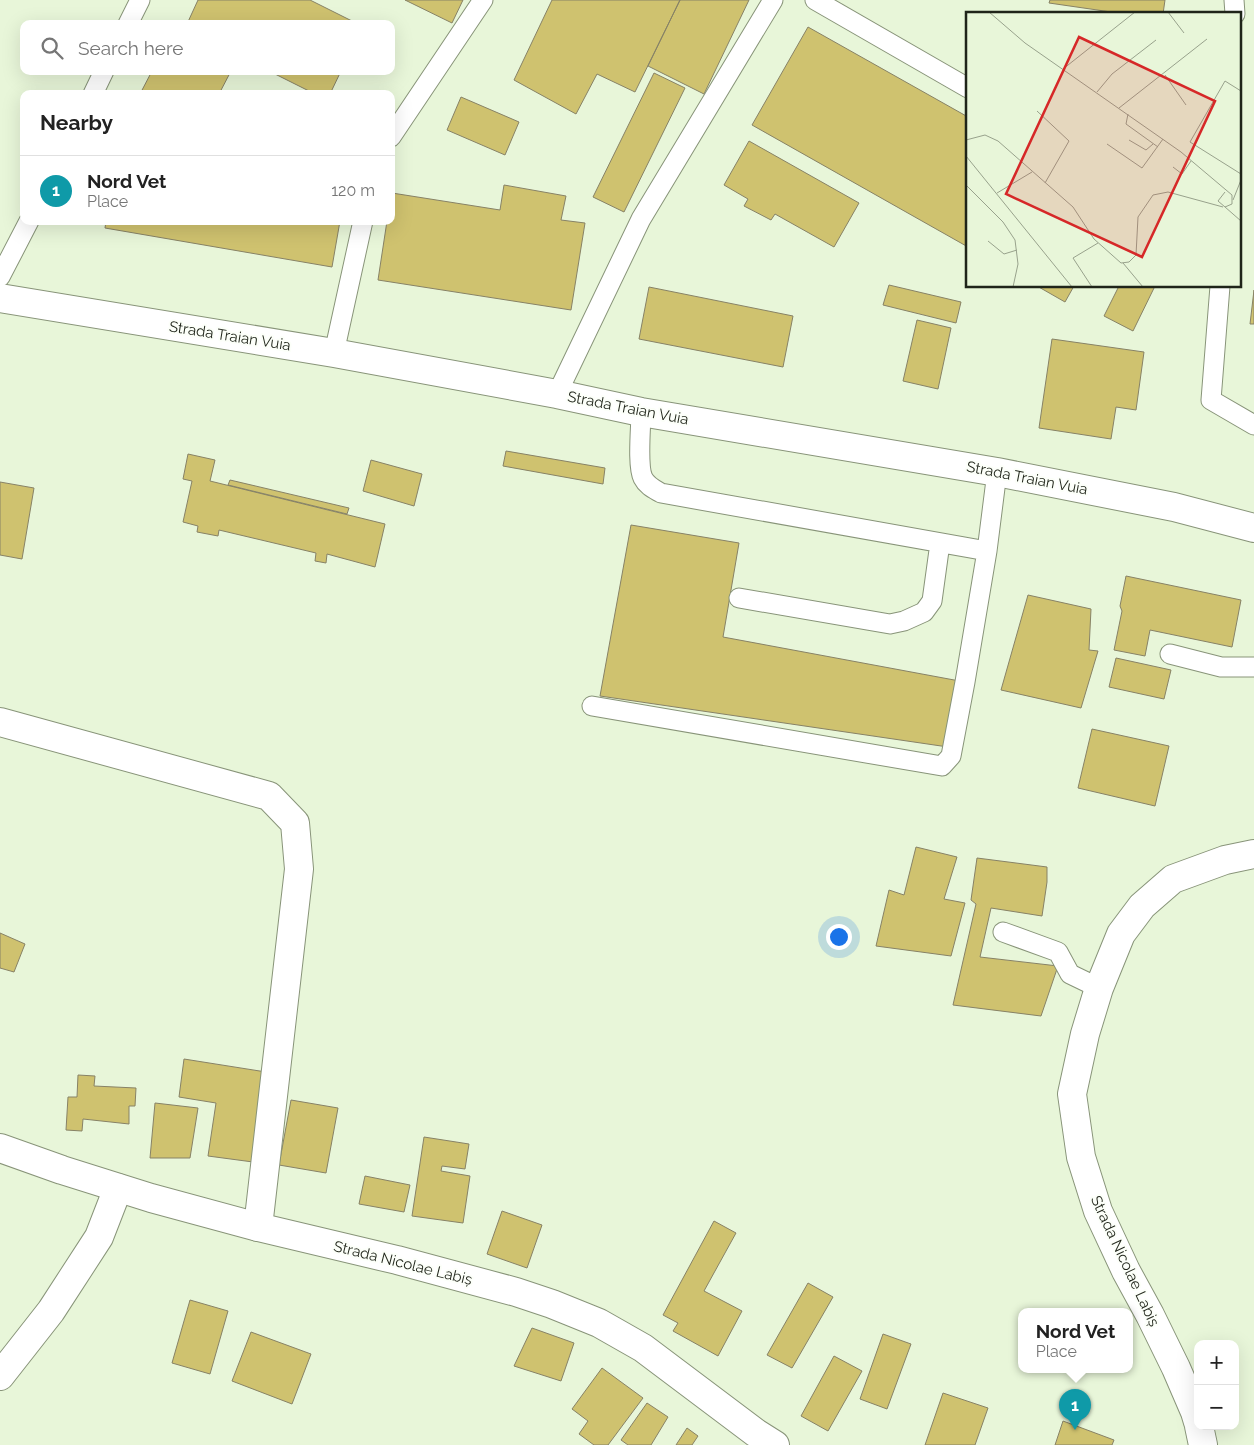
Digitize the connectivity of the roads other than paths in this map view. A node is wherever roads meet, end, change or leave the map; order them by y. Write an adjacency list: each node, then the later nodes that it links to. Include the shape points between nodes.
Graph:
1 (140, 0): 5 (lane)
2 (483, 0): 9 (lane)
3 (774, 0): 16 (lane, via 641,219)
4 (815, 0): 7 (lane)
5 (130, 20)
6 (102, 75): 8 (lane)
7 (966, 87)
8 (95, 90)
9 (395, 131)
10 (27, 225): 12 (lane)
11 (362, 225): 15 (lane)
12 (0, 277)
13 (1220, 288): 18 (lane, via 1211,400)
14 (0, 298): 15 (street, Strada Traian Vuia)
15 (334, 353): 16 (street, Strada Traian Vuia)
16 (557, 394): 17 (street, Strada Traian Vuia)
17 (641, 412): 19 (street, Strada Traian Vuia); 21 (lane, via 643,478 651,488 661,493)
18 (1254, 425)
19 (998, 472): 20 (street, Strada Traian Vuia, via 1174,506); 22 (lane)
20 (1254, 528)
21 (940, 543): 22 (lane); 23 (lane, via 932,601 924,612 904,621 890,624)
22 (988, 551): 26 (lane, via 951,756 942,766)
23 (739, 598)
24 (1170, 654): 25 (lane, via 1221,667)
25 (1254, 666)
26 (592, 706)
27 (0, 722): 33 (street, via 269,796 295,823 299,869)
28 (1254, 854): 30 (street, Strada Nicolae Labiș, via 1225,860 1166,884 1142,906 1121,934)
29 (1003, 932): 30 (lane, via 1058,952 1070,974)
30 (1099, 988): 35 (street, Strada Nicolae Labiș, via 1072,1094 1081,1157 1098,1211)
31 (0, 1148): 32 (street, Strada Nicolae Labiș)
32 (118, 1188): 33 (street, Strada Nicolae Labiș); 34 (street, via 99,1237 51,1311)
33 (258, 1227): 37 (street, Strada Nicolae Labiș, via 516,1292 599,1323 643,1348)
34 (0, 1376)
35 (1194, 1410)
36 (1200, 1430): 38 (street)
37 (774, 1445)
38 (1203, 1445)

